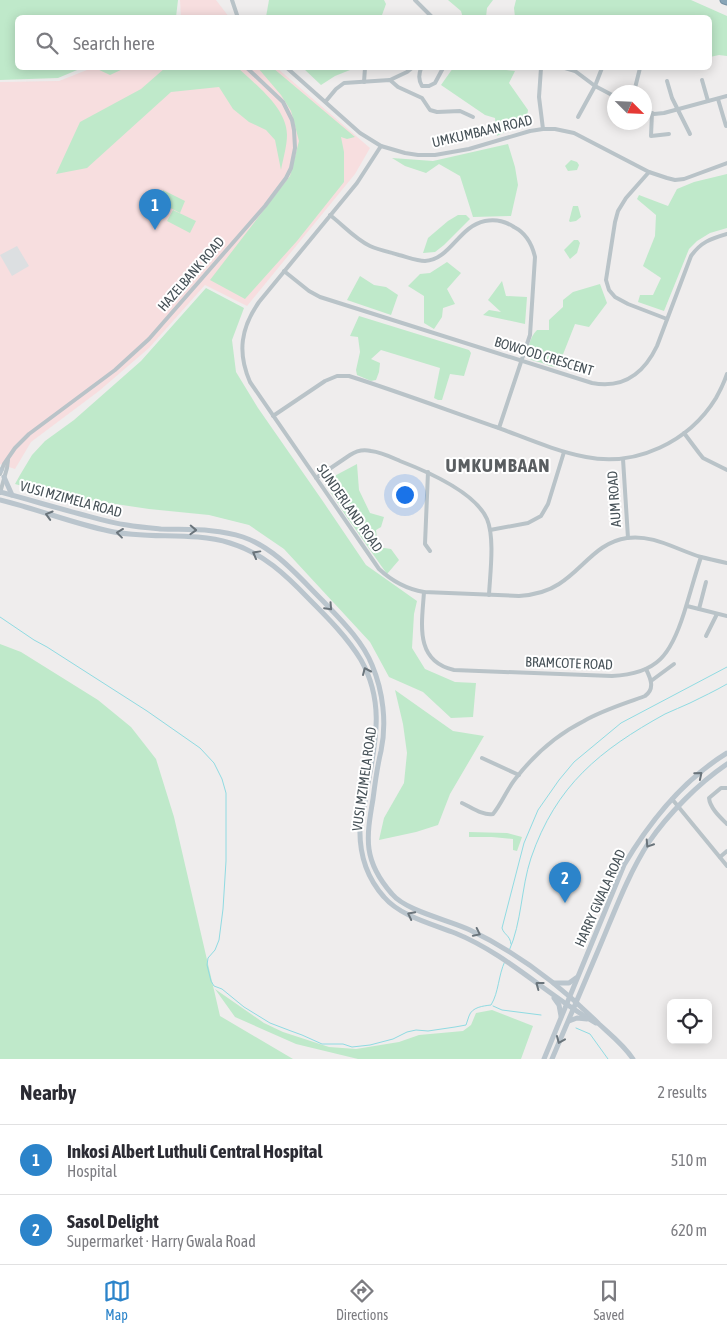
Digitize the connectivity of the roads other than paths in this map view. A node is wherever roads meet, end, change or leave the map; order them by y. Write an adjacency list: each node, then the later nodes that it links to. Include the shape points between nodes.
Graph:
1 (232, 0): 3 (street)
2 (415, 0): 4 (street)
3 (237, 15)
4 (430, 15)
5 (249, 70): 49 (street, HAZELBANK ROAD, via 283,102 292,120 295,148 286,178 149,339 115,370 29,434)
6 (289, 70): 24 (street, UMKUMBAAN ROAD)
7 (365, 70): 18 (street)
8 (410, 70): 15 (street)
9 (420, 70): 10 (street, via 420,81 426,87 436,83)
10 (442, 70)
11 (541, 70): 31 (street, via 539,98)
12 (572, 70): 20 (street)
13 (601, 70): 20 (street)
14 (640, 70): 19 (street)
15 (390, 80): 18 (street); 28 (street, via 422,98 434,111 460,111)
16 (702, 80): 25 (street)
17 (668, 81): 26 (street)
18 (364, 82): 24 (street, via 341,84)
19 (636, 85)
20 (595, 86): 21 (street); 29 (street)
21 (607, 92)
22 (727, 96): 23 (street)
23 (718, 99): 25 (street); 30 (street)
24 (326, 101): 35 (street, UMKUMBAAN ROAD, via 349,124)
25 (708, 101): 26 (street)
26 (678, 110): 27 (street); 34 (street)
27 (652, 113)
28 (473, 117)
29 (578, 117)
30 (726, 126)
31 (543, 129): 35 (street, UMKUMBAAN ROAD, via 435,155 418,155); 37 (street, UMKUMBAAN ROAD, via 574,133)
32 (650, 130): 33 (street, via 651,136)
33 (669, 134)
34 (690, 134)
35 (381, 146): 38 (street, SUNDERLAND ROAD, via 357,183)
36 (727, 162): 37 (street, UMKUMBAAN ROAD, via 675,180)
37 (649, 172): 41 (street, via 618,211 606,280 614,297)
38 (330, 215): 40 (street, SUNDERLAND ROAD); 42 (street, via 368,245 426,261 444,253 470,226 489,220 516,228 530,243 535,257 531,329)
39 (727, 234): 41 (street, BOWOOD CRESCENT, via 705,242 691,256)
40 (284, 271): 42 (street, BOWOOD CRESCENT, via 320,297); 44 (street, SUNDERLAND ROAD, via 252,313 242,339 246,374)
41 (667, 319): 42 (street, BOWOOD CRESCENT, via 646,365 628,379 616,383 592,383)
42 (521, 360): 45 (street)
43 (727, 374): 46 (street, via 709,408)
44 (273, 416): 45 (street, via 325,381 344,376); 53 (street, SUNDERLAND ROAD)
45 (499, 428): 47 (street)
46 (684, 433): 48 (street, via 658,448); 50 (street, via 704,458)
47 (564, 452): 48 (street, via 592,458); 57 (street, via 548,504 541,516 528,523)
48 (622, 459): 58 (street, AUM ROAD)
49 (8, 460): 52 (street, HAZELBANK ROAD); 52 (street, HAZELBANK ROAD)
50 (727, 470)
51 (428, 472): 53 (street, via 380,453 363,450); 57 (street, via 476,504); 59 (street, via 425,544)
52 (1, 473): 54 (street, HAZELBANK ROAD); 55 (main road)
53 (316, 478): 63 (street, SUNDERLAND ROAD, via 379,569 397,583)
54 (0, 492): 55 (main road, VUSI MZIMELA ROAD)
55 (13, 495): 86 (main road, VUSI MZIMELA ROAD, one-way to 86, via 126,525 239,536 266,549 291,569 357,639 376,676 384,728 367,842 378,876 393,896 411,907 496,943)
56 (0, 500): 87 (main road, VUSI MZIMELA ROAD, one-way to 56, via 493,952 406,913 385,899 377,889 362,857 360,836 376,735 377,710 373,688 361,660 348,641 286,576 253,551 229,542 197,536 110,532)
57 (490, 530): 64 (street)
58 (628, 538): 60 (street, SUNDERLAND ROAD, via 653,540); 64 (street, SUNDERLAND ROAD, via 604,546 559,584 542,592 519,596)
59 (430, 551)
60 (701, 557): 61 (street, SUNDERLAND ROAD); 65 (street, BRAMCOTE ROAD)
61 (727, 563)
62 (706, 582): 66 (street)
63 (424, 592): 64 (street, SUNDERLAND ROAD); 71 (street, BRAMCOTE ROAD, via 424,645 437,663 449,669 624,676)
64 (489, 595)
65 (686, 606): 66 (street); 71 (street, BRAMCOTE ROAD, via 672,646)
66 (699, 609): 67 (street)
67 (716, 614): 68 (street); 69 (street)
68 (727, 616)
69 (706, 636)
70 (674, 664): 72 (street)
71 (646, 669): 72 (street)
72 (652, 681): 76 (street, via 647,695 576,725)
73 (727, 753): 78 (main road, HARRY GWALA ROAD, one-way to 73)
74 (482, 758): 76 (street)
75 (727, 764): 80 (main road, HARRY GWALA ROAD, via 694,790)
76 (519, 775): 79 (street, via 491,815)
77 (727, 788): 81 (street, via 709,798 712,807)
78 (672, 799): 80 (street); 85 (main road, HARRY GWALA ROAD, via 644,833 624,865)
79 (462, 803)
80 (679, 807): 83 (street); 89 (main road, HARRY GWALA ROAD, one-way to 89, via 661,826 638,861)
81 (727, 824)
82 (727, 851): 83 (street)
83 (720, 857): 84 (street)
84 (727, 866)
85 (578, 977): 86 (main road, via 569,983); 88 (main road, HARRY GWALA ROAD)
86 (553, 983): 88 (main road, VUSI MZIMELA ROAD)
87 (551, 994): 90 (main road, VUSI MZIMELA ROAD); 92 (main road)
88 (569, 997): 89 (main road, VUSI MZIMELA ROAD); 90 (main road, HARRY GWALA ROAD)
89 (576, 1002): 91 (main road, HARRY GWALA ROAD); 95 (main road, VUSI MZIMELA ROAD)
90 (566, 1004): 91 (main road, VUSI MZIMELA ROAD); 92 (main road, HARRY GWALA ROAD)
91 (574, 1008): 93 (main road, VUSI MZIMELA ROAD); 94 (main road, HARRY GWALA ROAD)
92 (561, 1016): 96 (main road, HARRY GWALA ROAD)
93 (589, 1019): 94 (main road); 95 (main road, VUSI MZIMELA ROAD)
94 (568, 1021): 97 (main road, HARRY GWALA ROAD, one-way to 97)
95 (601, 1026): 98 (main road, VUSI MZIMELA ROAD)
96 (544, 1059)
97 (552, 1059)
98 (633, 1059)

